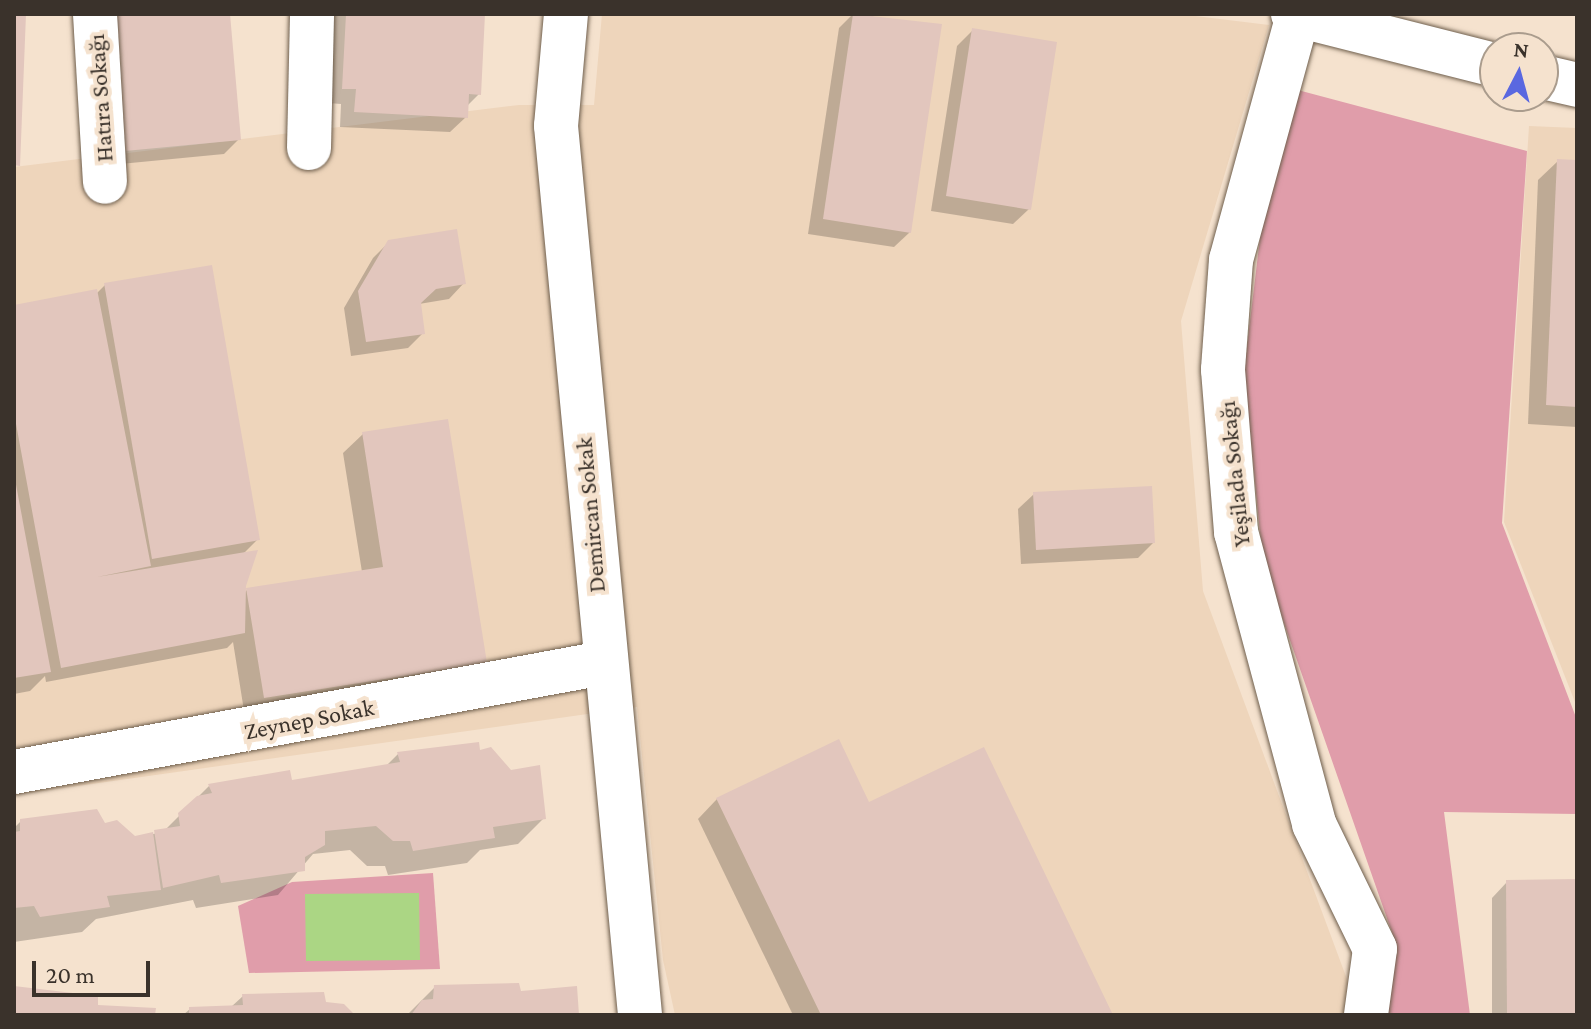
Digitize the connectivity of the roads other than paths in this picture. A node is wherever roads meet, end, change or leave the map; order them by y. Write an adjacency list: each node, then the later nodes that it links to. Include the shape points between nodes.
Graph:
1 (95, 14): 7 (street, Hatıra Sokağı)
2 (312, 14): 6 (street)
3 (566, 14): 8 (street, Demircan Sokak, via 556,126)
4 (1306, 16): 5 (street); 11 (street, Yeşilada Sokağı, via 1231,260 1223,370 1236,532 1314,824 1375,949)
5 (1479, 61)
6 (309, 148)
7 (105, 182)
8 (603, 663): 9 (street, Zeynep Sokak); 10 (street, Demircan Sokak)
9 (14, 772)
10 (640, 1015)
11 (1366, 1015)

